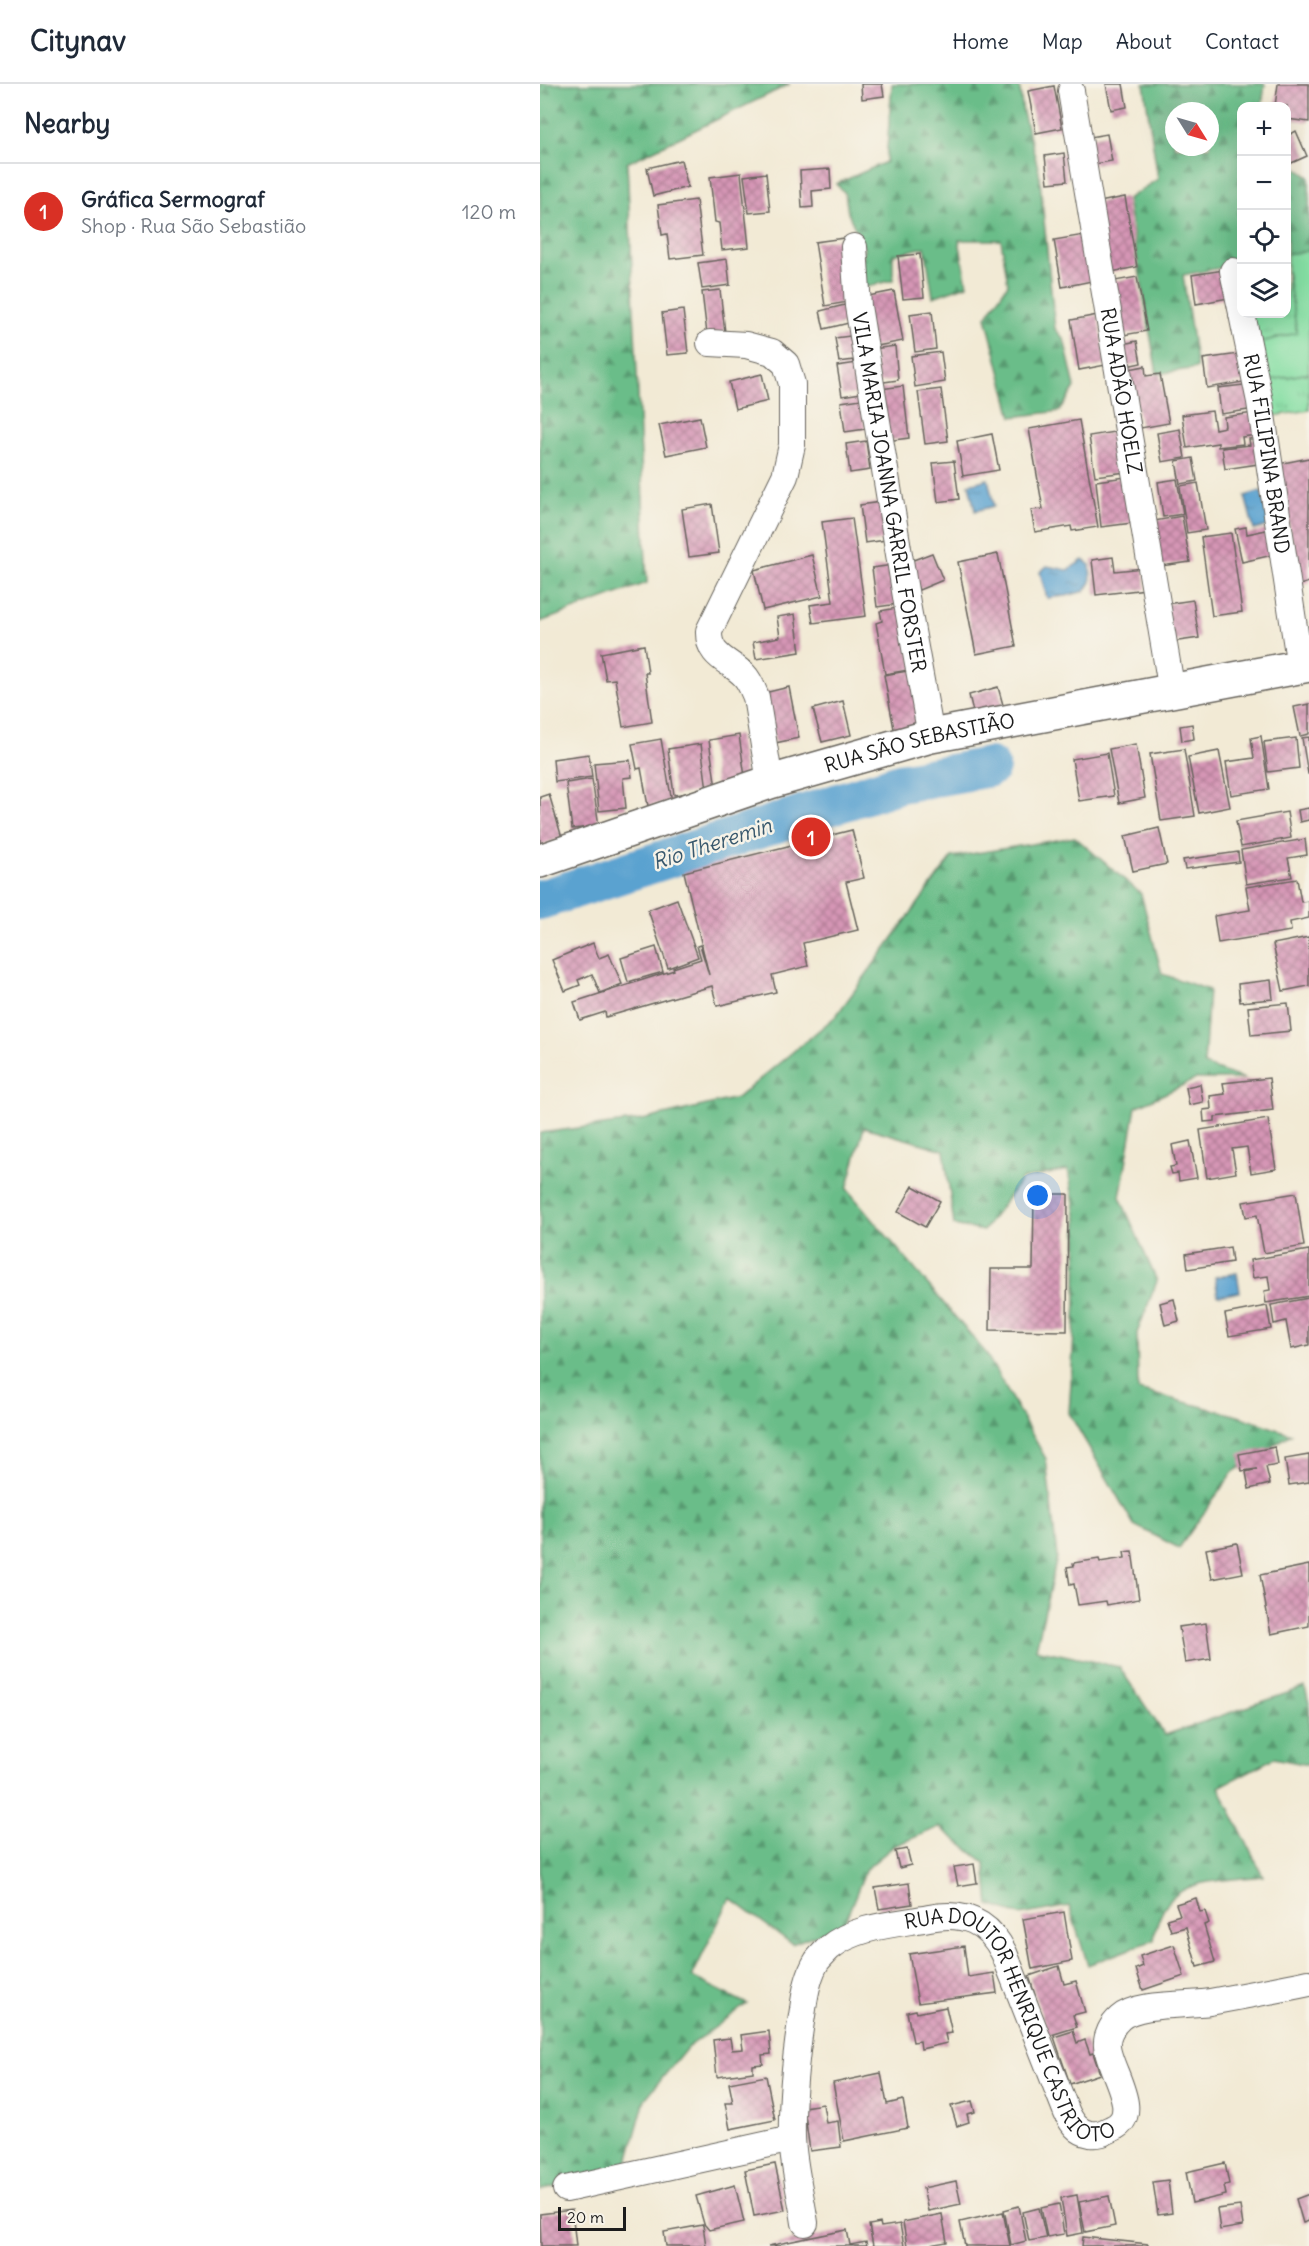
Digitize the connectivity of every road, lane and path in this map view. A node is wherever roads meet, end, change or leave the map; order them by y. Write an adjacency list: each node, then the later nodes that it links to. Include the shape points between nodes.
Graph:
1 (1071, 91): 8 (street, RUA ADÃO HOELZ)
2 (854, 247): 9 (street, VILA MARIA JOANNA GARRIL FORSTER, via 858,306)
3 (1233, 271): 4 (street, RUA FILIPINA BRAND)
4 (1237, 290)
5 (1243, 318): 7 (street, RUA FILIPINA BRAND)
6 (710, 343): 10 (street, via 746,345 772,352 786,364 792,384 792,445 785,476 709,631 713,651 746,677 756,697)
7 (1304, 666): 8 (street, RUA SÃO SEBASTIÃO)
8 (1172, 692): 9 (street, RUA SÃO SEBASTIÃO)
9 (931, 736): 10 (street, RUA SÃO SEBASTIÃO)
10 (770, 782): 11 (street, RUA SÃO SEBASTIÃO)
11 (540, 861)
12 (1309, 1983): 13 (street, RUA DOUTOR HENRIQUE CASTRIOTO, via 1207,2002 1144,2008 1120,2018 1109,2032 1107,2047 1123,2091 1125,2112 1118,2127 1099,2135 1075,2127 1067,2114 1004,1953 985,1928 950,1914 846,1937 816,1962 806,1988 794,2059)
13 (792, 2139): 14 (street); 15 (street, RUA DOUTOR HENRIQUE CASTRIOTO)
14 (566, 2189)
15 (805, 2223)

